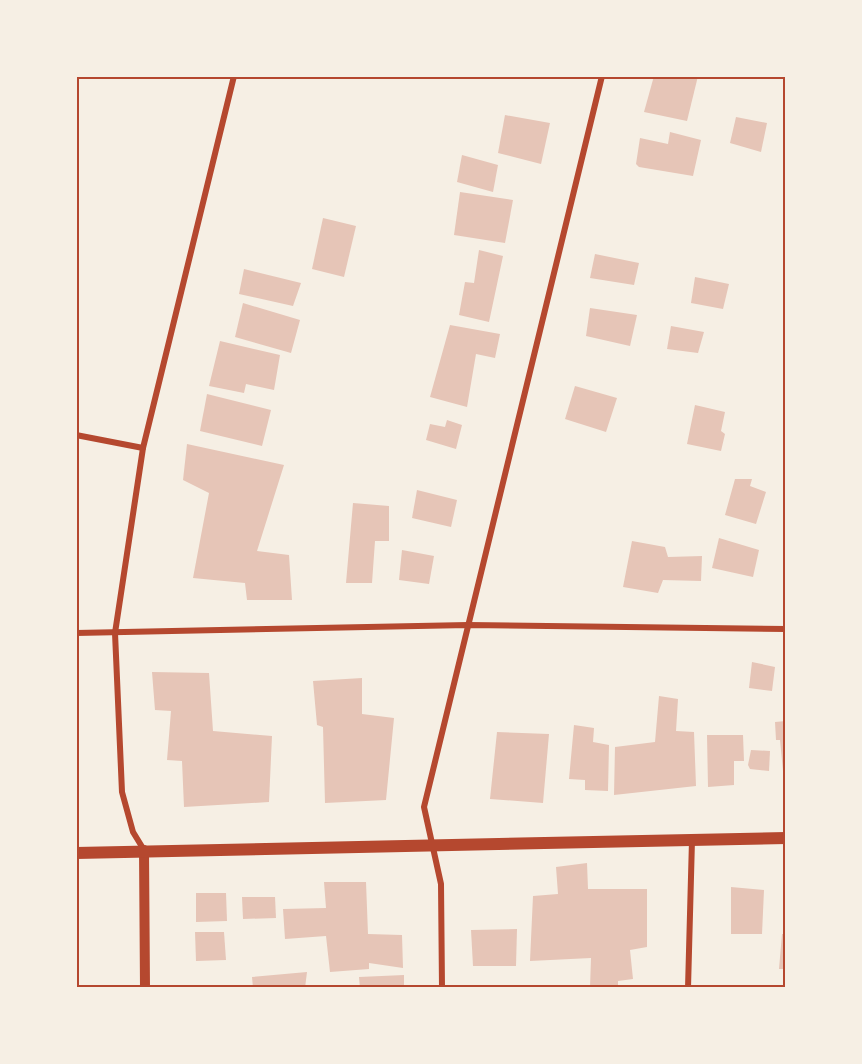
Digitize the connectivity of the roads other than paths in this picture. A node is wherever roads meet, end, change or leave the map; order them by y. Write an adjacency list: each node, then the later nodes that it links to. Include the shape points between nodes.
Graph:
1 (234, 76): 4 (street)
2 (602, 76): 5 (street)
3 (76, 435): 4 (street)
4 (143, 448): 8 (street)
5 (468, 625): 6 (street); 8 (street); 11 (street, via 424,807)
6 (786, 629)
7 (76, 633): 8 (street)
8 (115, 633): 12 (street, via 122,792 133,832)
9 (786, 838): 10 (main road)
10 (692, 840): 11 (main road); 16 (street)
11 (434, 846): 12 (main road); 15 (street, via 441,884)
12 (144, 850): 13 (main road); 14 (street)
13 (76, 853)
14 (145, 987)
15 (442, 987)
16 (688, 987)

